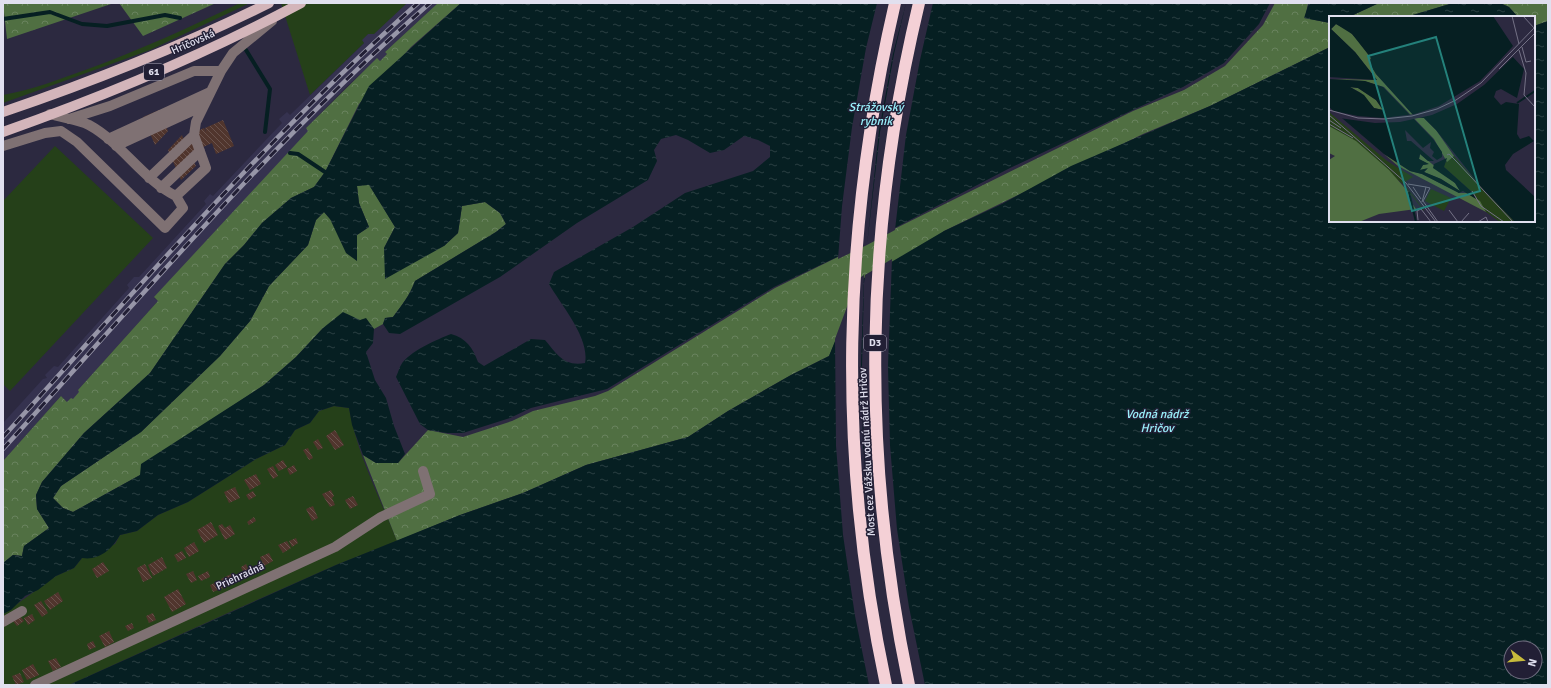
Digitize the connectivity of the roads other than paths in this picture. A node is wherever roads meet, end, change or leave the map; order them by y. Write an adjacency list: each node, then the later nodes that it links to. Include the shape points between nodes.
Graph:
1 (269, 3): 9 (main road, Hričovská / 61, via 171,49)
2 (302, 3): 5 (main road, Hričovská / 61)
3 (895, 3): 25 (highway, Most cez Vážsku vodnú nádrž Hričov / D3, via 883,55 863,176 855,255 851,347 852,429 857,501 865,573)
4 (918, 3): 26 (highway, Most cez Vážsku vodnú nádrž Hričov / D3, via 905,58 886,178 878,256 874,369 885,543 896,622)
5 (277, 16): 6 (street, via 233,53); 10 (main road, Hričovská / 61, via 177,62)
6 (220, 71): 7 (street); 11 (street, via 194,71 110,106)
7 (210, 92): 8 (street); 14 (street)
8 (203, 106): 13 (street); 16 (street)
9 (3, 112)
10 (50, 114): 11 (street); 12 (main road, Hričovská / 61)
11 (69, 119): 14 (street, via 88,124)
12 (3, 132)
13 (194, 135): 17 (street); 18 (street)
14 (108, 139): 16 (street)
15 (3, 146): 20 (street, via 45,133 61,131 77,142 166,228 183,208)
16 (116, 146): 18 (street)
17 (200, 151): 19 (street); 20 (street, via 206,168)
18 (149, 178): 19 (street)
19 (161, 188): 20 (street)
20 (176, 196)
21 (423, 471): 24 (street, Priehradná, via 430,494 381,517 335,546)
22 (22, 611): 23 (street)
23 (3, 622)
24 (35, 685)
25 (886, 685)
26 (909, 685)

